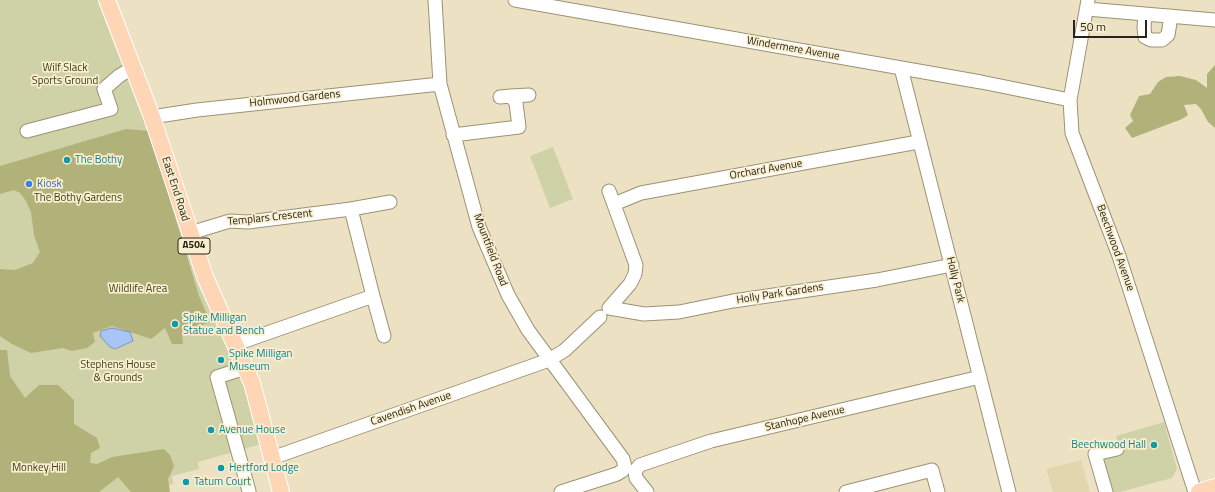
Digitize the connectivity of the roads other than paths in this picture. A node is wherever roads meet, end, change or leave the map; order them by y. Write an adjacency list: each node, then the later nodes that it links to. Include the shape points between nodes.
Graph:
1 (107, 0): 8 (main road, East End Road / A504)
2 (435, 0): 10 (street, Mountfield Road)
3 (515, 0): 9 (street, Windermere Avenue)
4 (1088, 5): 5 (street); 12 (street, Beechwood Avenue)
5 (1145, 14): 6 (street); 6 (street, via 1145,37 1151,40 1162,40 1168,35)
6 (1171, 16): 7 (street)
7 (1215, 20)
8 (132, 68): 13 (main road, East End Road / A504); 14 (street, via 104,89 111,109)
9 (901, 68): 12 (street, Windermere Avenue); 16 (street, Holly Park)
10 (440, 84): 13 (street, Holmwood Gardens); 15 (street, Mountfield Road)
11 (529, 95): 15 (street, via 505,96 516,102 519,128)
12 (1070, 100): 41 (street, Beechwood Avenue, via 1072,133 1119,256)
13 (152, 117): 20 (main road, East End Road / A504)
14 (27, 131)
15 (453, 135): 26 (street, Mountfield Road, via 479,227 491,256 508,295 528,330)
16 (918, 142): 17 (street, Orchard Avenue); 21 (street, Holly Park)
17 (612, 198): 23 (street, Cavendish Avenue, via 636,265 630,284)
18 (390, 202): 19 (street, Templars Crescent)
19 (351, 209): 20 (street, Templars Crescent, via 248,222 230,221); 22 (street)
20 (190, 233): 25 (main road, East End Road / A504, via 205,276)
21 (952, 265): 23 (street, Holly Park Gardens, via 877,280 679,312); 28 (street, Holly Park)
22 (373, 296): 24 (street); 25 (street)
23 (604, 312): 26 (street, Cavendish Avenue, via 565,350)
24 (384, 336)
25 (236, 344): 27 (main road, East End Road / A504)
26 (550, 360): 30 (street, Cavendish Avenue); 31 (street, Mountfield Road)
27 (245, 368): 30 (main road, East End Road / A504, via 252,383); 34 (street, via 217,377)
28 (980, 377): 31 (street, Stanhope Avenue, via 711,441); 39 (street, Holly Park)
29 (1117, 448): 40 (street, via 1095,454)
30 (272, 458): 33 (main road, East End Road / A504)
31 (630, 469): 35 (street, Stanhope Avenue); 36 (street, Mountfield Road)
32 (1215, 487): 42 (main road)
33 (277, 491)
34 (249, 492)
35 (561, 492)
36 (647, 492)
37 (846, 492): 38 (street, via 932,470)
38 (938, 492)
39 (1009, 492)
40 (1106, 492)
41 (1195, 492)
42 (1199, 492)

